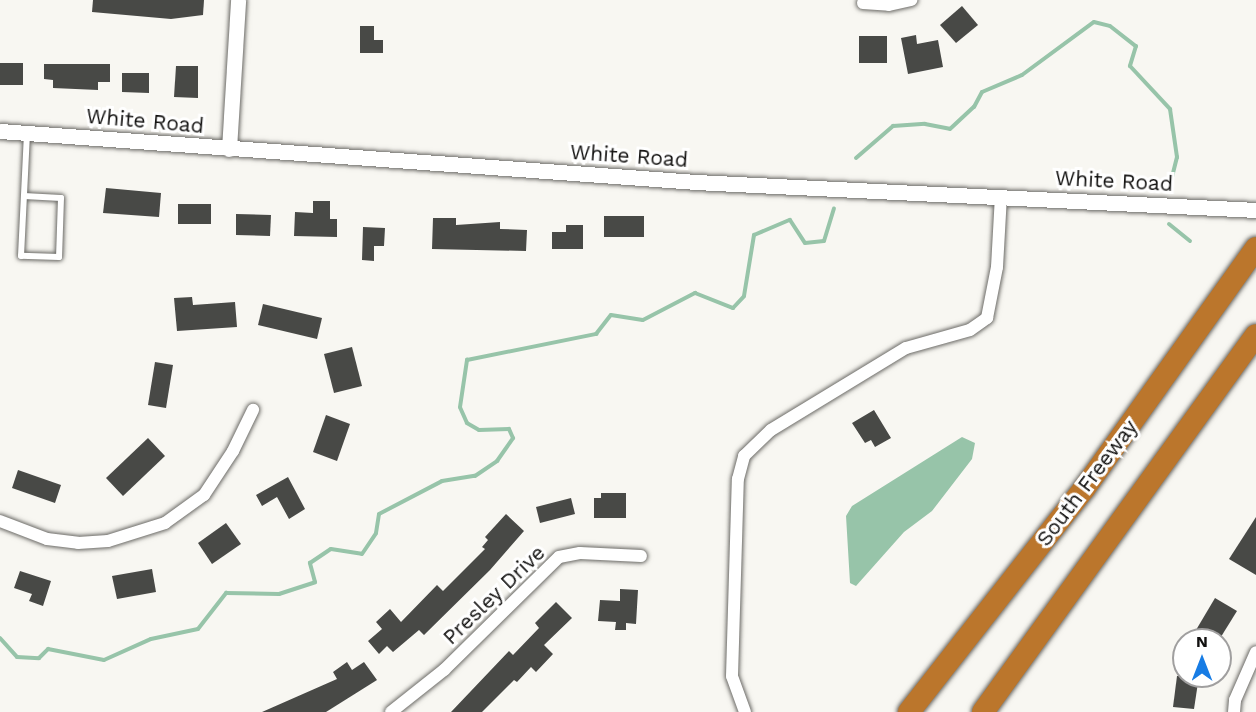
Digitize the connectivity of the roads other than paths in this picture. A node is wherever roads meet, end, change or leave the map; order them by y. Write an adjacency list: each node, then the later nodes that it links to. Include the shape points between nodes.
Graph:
1 (238, 0): 6 (street)
2 (911, 0): 3 (street, via 889,5)
3 (863, 3)
4 (0, 131): 5 (street, White Road)
5 (27, 133): 6 (street, White Road); 7 (lane)
6 (229, 149): 8 (street, White Road, via 696,182)
7 (24, 196): 7 (lane, via 21,256 59,258 62,198)
8 (1001, 196): 9 (street, White Road); 17 (street, via 998,267 987,318 970,330 906,348 771,430 744,456 738,479 732,676)
9 (1256, 210)
10 (1256, 248): 18 (highway, South Freeway, via 1084,489)
11 (1256, 335): 19 (highway)
12 (253, 411): 13 (street, via 204,495 165,524 108,541 78,543 47,539)
13 (0, 521)
14 (641, 556): 16 (street, Presley Drive, via 580,553 559,557 444,670)
15 (1256, 652): 20 (street, via 1235,700)
16 (391, 712)
17 (745, 712)
18 (909, 712)
19 (983, 712)
20 (1234, 712)

